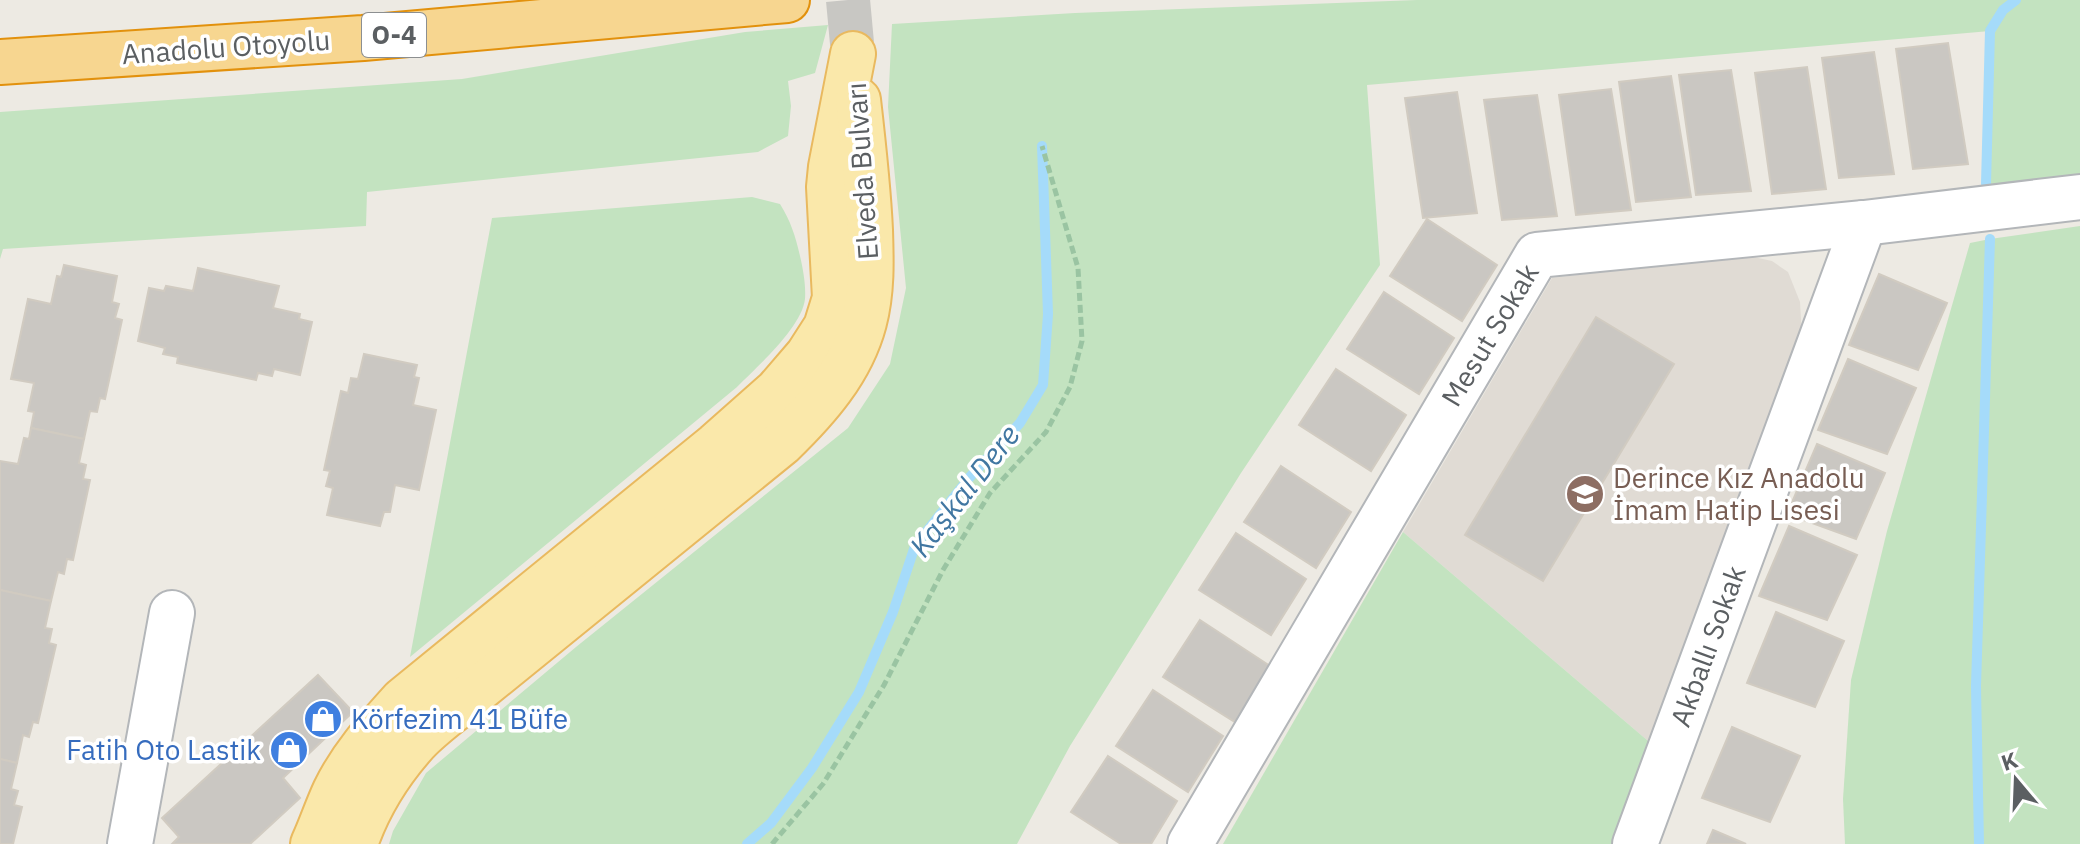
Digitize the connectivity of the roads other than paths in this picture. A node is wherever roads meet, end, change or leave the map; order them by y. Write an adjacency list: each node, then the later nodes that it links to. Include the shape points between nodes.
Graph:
1 (787, 0): 2 (highway, Anadolu Otoyolu / O-4, via 363,38)
2 (8, 62)
3 (2080, 197): 4 (street, Mesut Sokak)
4 (1864, 223): 9 (street, Mesut Sokak, via 1537,255); 10 (street, Akballı Sokak)
5 (172, 613): 6 (street)
6 (130, 844)
7 (313, 844): 8 (main road, Elveda Bulvarı, via 346,771 403,700 716,445 777,391 808,355 826,327 835,298 829,187 853,54 867,183 870,279 864,322 837,381 782,443 418,740 377,795)
8 (355, 844)
9 (1190, 844)
10 (1635, 844)

